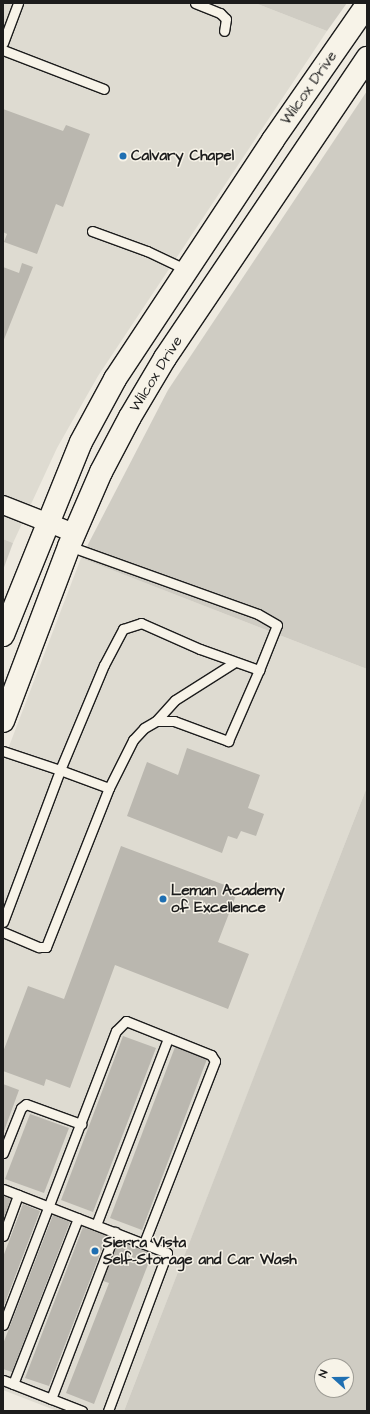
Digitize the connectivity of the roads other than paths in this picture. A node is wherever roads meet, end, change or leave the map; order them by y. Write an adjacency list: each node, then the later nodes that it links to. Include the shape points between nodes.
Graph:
1 (18, 3): 5 (lane)
2 (195, 3): 4 (lane, via 226,18)
3 (367, 5): 10 (street, Wilcox Drive)
4 (224, 31)
5 (3, 43)
6 (3, 50): 8 (lane)
7 (367, 58): 13 (street, Wilcox Drive, via 165,358 101,472)
8 (104, 89)
9 (92, 231): 10 (lane, via 147,251)
10 (187, 270): 12 (street, Wilcox Drive, via 115,378 81,442)
11 (3, 505): 12 (street)
12 (47, 522): 13 (street); 14 (street, Wilcox Drive)
13 (72, 539): 16 (lane, via 258,614 277,625); 17 (street, Wilcox Drive)
14 (3, 635)
15 (236, 662): 16 (lane); 18 (lane, via 174,700); 20 (lane, via 141,623 123,629 104,665)
16 (259, 670): 18 (lane, via 228,741 174,721)
17 (3, 721)
18 (156, 721): 21 (lane, via 144,728 133,740)
19 (3, 751): 20 (lane)
20 (60, 770): 21 (lane); 22 (lane)
21 (109, 788): 23 (lane, via 46,947 39,947)
22 (3, 922)
23 (3, 932)
24 (168, 1038): 25 (lane, via 126,1021 120,1025); 31 (lane); 34 (lane, via 210,1055 215,1061)
25 (80, 1124): 26 (lane, via 26,1104 21,1108); 29 (lane)
26 (3, 1152)
27 (3, 1189): 28 (lane)
28 (18, 1195): 29 (lane); 33 (lane)
29 (49, 1206): 30 (lane); 35 (lane)
30 (78, 1218): 31 (lane); 37 (lane)
31 (96, 1225): 32 (lane)
32 (115, 1232): 34 (lane); 38 (lane)
33 (3, 1236)
34 (144, 1243): 40 (lane, via 168,1252)
35 (3, 1325)
36 (3, 1380): 37 (lane)
37 (13, 1384): 38 (lane)
38 (51, 1399): 39 (lane)
39 (82, 1411)
40 (108, 1411)

